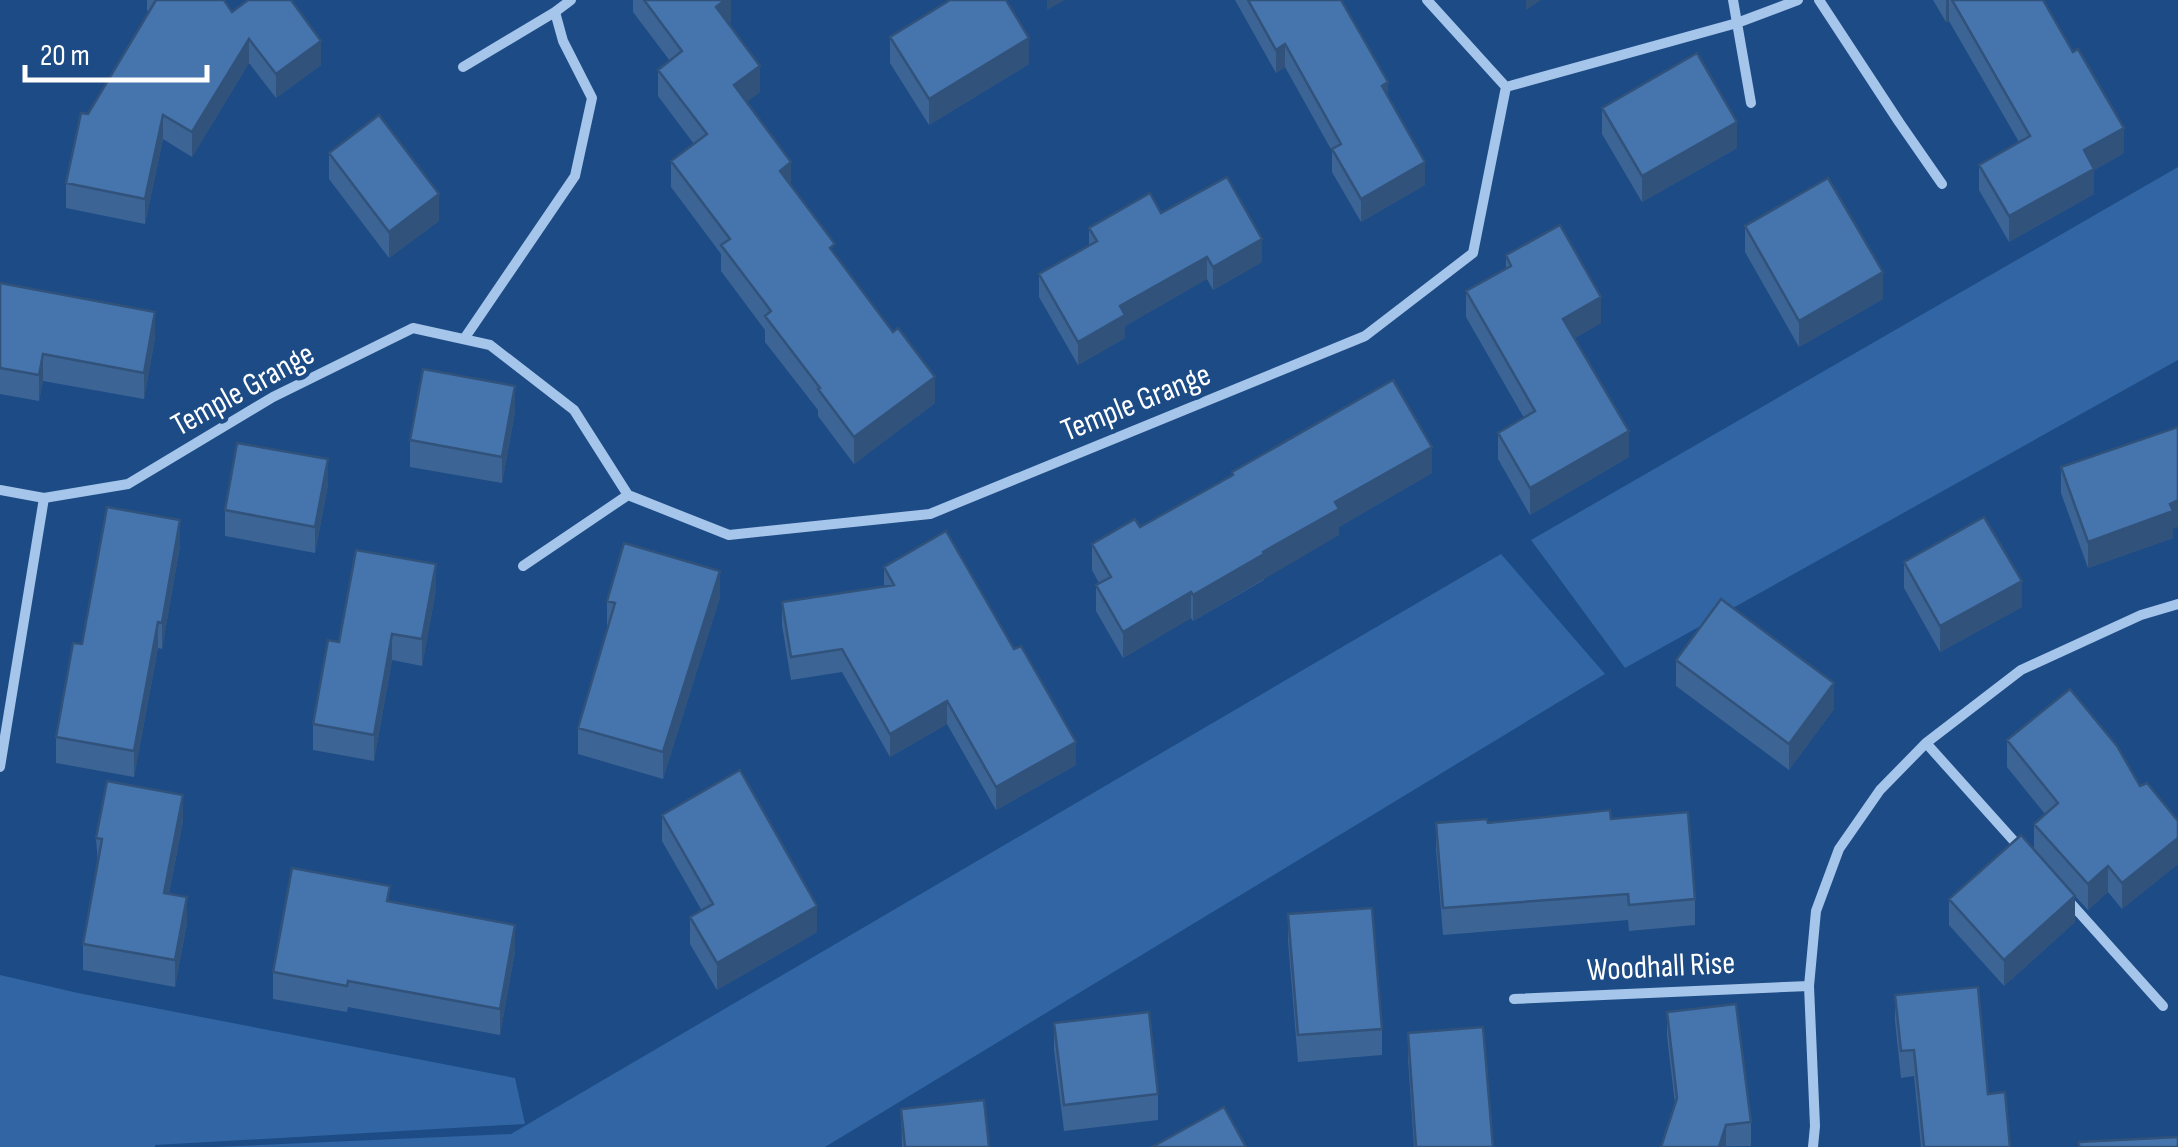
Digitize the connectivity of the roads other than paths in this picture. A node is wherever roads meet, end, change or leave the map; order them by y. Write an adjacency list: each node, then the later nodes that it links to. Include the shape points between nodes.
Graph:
1 (571, 0): 6 (street)
2 (1427, 0): 9 (street)
3 (1733, 0): 7 (street)
4 (1798, 0): 7 (street)
5 (1819, 0): 11 (street)
6 (555, 12): 8 (street); 12 (street, via 592,98 575,176)
7 (1737, 23): 9 (street); 10 (street)
8 (463, 68)
9 (1506, 87): 14 (street, Temple Grange, via 1473,253 1365,336 930,514 729,535)
10 (1751, 103)
11 (1942, 184)
12 (464, 339): 14 (street, Temple Grange, via 490,345 574,410); 15 (street, Temple Grange, via 413,328 273,396 128,484)
13 (0, 490): 15 (street, Temple Grange)
14 (628, 494): 16 (street)
15 (44, 498): 19 (street)
16 (524, 566)
17 (2178, 604): 18 (street, via 2021,670)
18 (1926, 742): 20 (street); 22 (street, via 1880,790 1839,849 1816,910)
19 (0, 767)
20 (2031, 860)
21 (2058, 889): 24 (street)
22 (1810, 986): 23 (street, Woodhall Rise); 25 (street)
23 (1514, 999)
24 (2163, 1006)
25 (1812, 1147)

